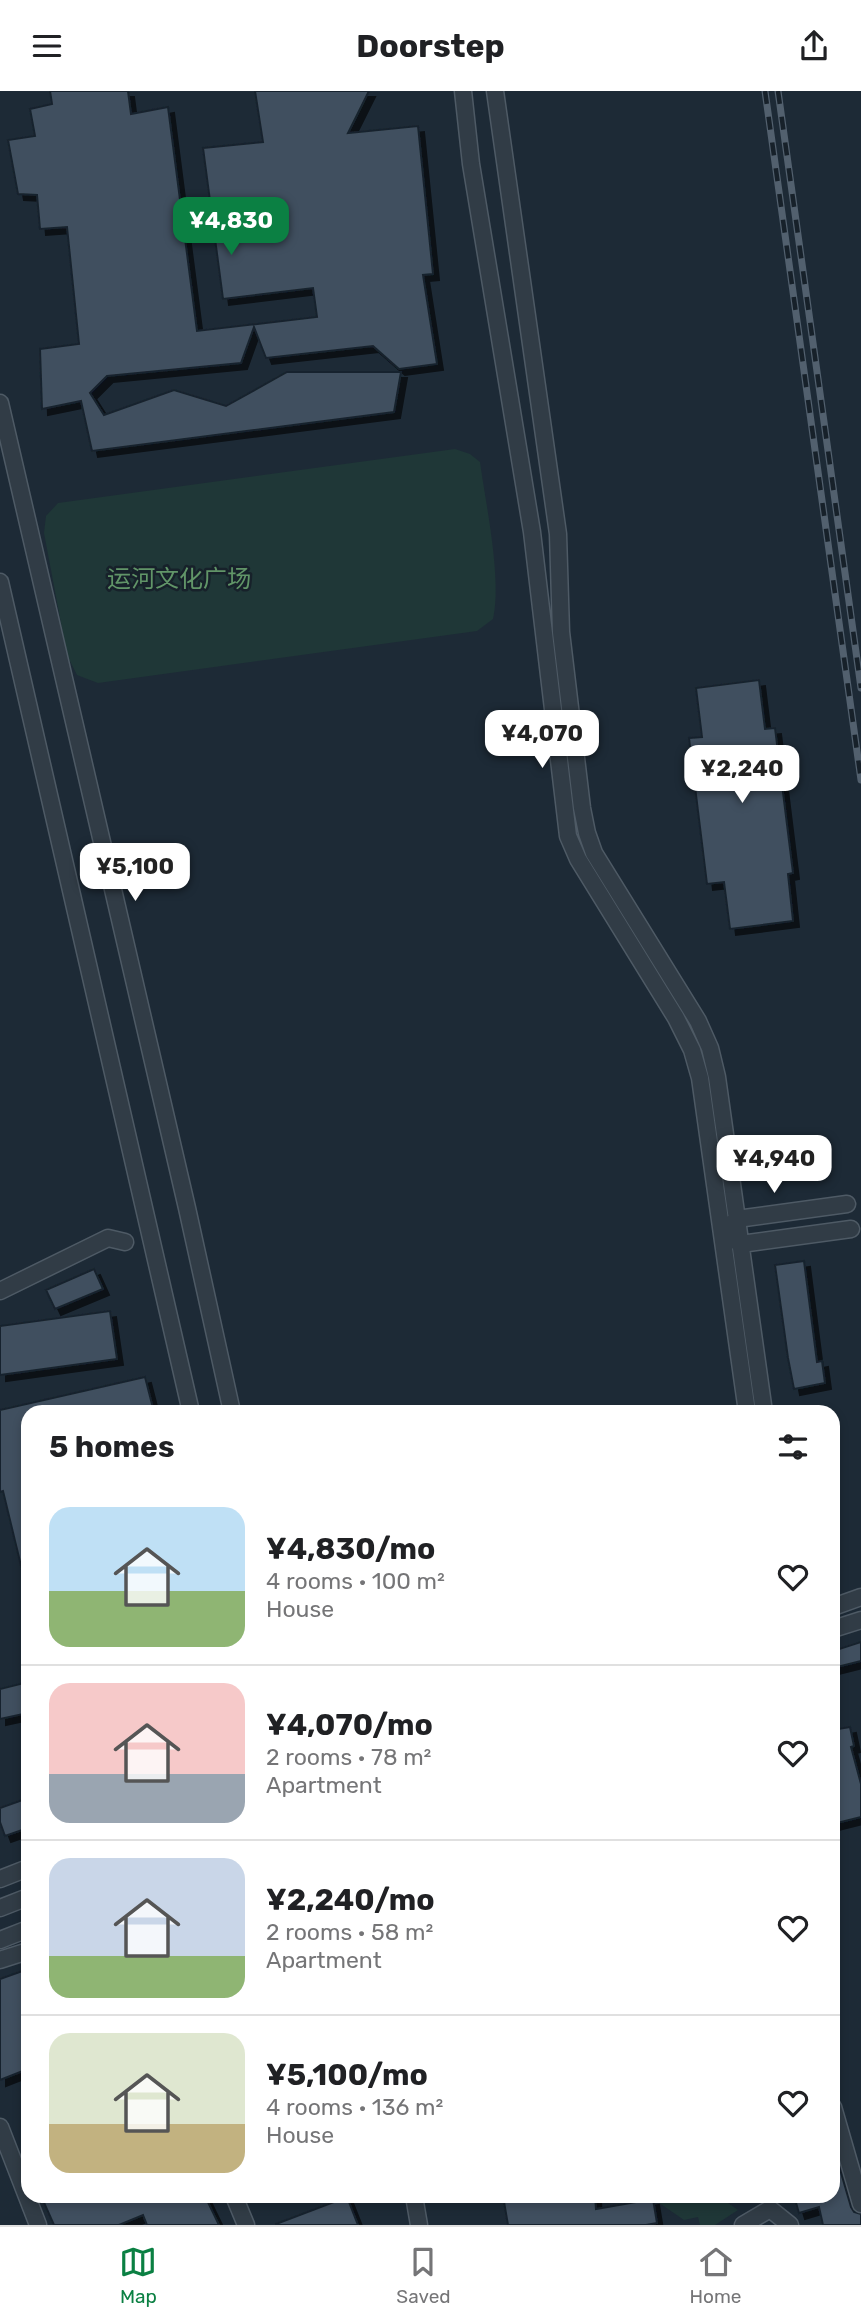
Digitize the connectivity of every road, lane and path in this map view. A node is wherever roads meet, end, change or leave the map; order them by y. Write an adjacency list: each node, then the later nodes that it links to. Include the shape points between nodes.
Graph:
1 (463, 91): 8 (street, via 533,541 568,837 692,1050)
2 (495, 91): 6 (street, via 558,534 561,632 587,833 594,853 710,1048)
3 (0, 403): 13 (street)
4 (0, 582): 12 (street)
5 (847, 1204): 6 (street)
6 (737, 1219): 8 (street); 10 (street)
7 (851, 1229): 10 (street)
8 (722, 1233): 10 (street); 14 (street)
9 (125, 1242): 11 (street, via 108,1238)
10 (741, 1244): 15 (street)
11 (0, 1291)
12 (189, 1405)
13 (230, 1405)
14 (746, 1405)
15 (764, 1405)
16 (861, 1597): 17 (street)
17 (840, 1604)
18 (861, 1620): 19 (street)
19 (840, 1627)
20 (21, 1871): 21 (street)
21 (0, 1879)
22 (21, 1900): 23 (street)
23 (0, 1908)
24 (21, 1932): 25 (street)
25 (0, 1940)
26 (21, 1953): 27 (street)
27 (0, 1960)
28 (0, 2127): 30 (street)
29 (840, 2131): 34 (street)
30 (21, 2181)
31 (29, 2203): 35 (street)
32 (237, 2203): 36 (street)
33 (415, 2203): 37 (street)
34 (861, 2204)
35 (38, 2225)
36 (246, 2225)
37 (419, 2225)
38 (743, 2225): 39 (street, via 769,2209)
39 (790, 2225)

